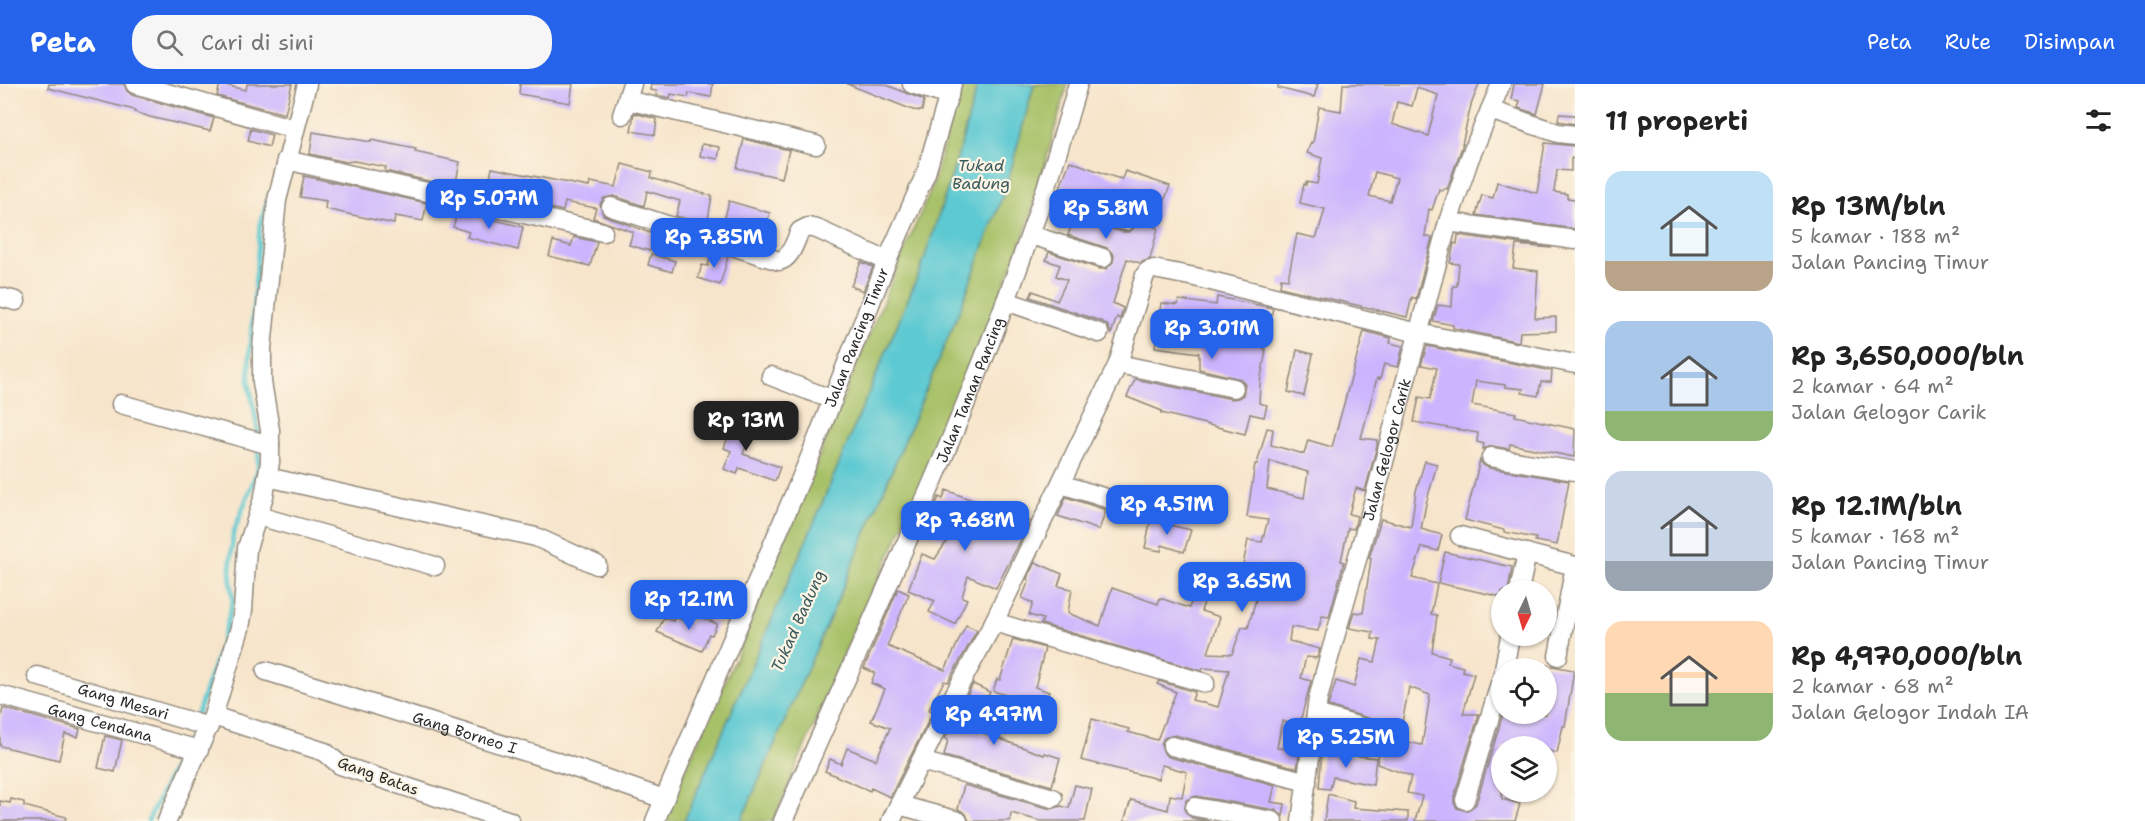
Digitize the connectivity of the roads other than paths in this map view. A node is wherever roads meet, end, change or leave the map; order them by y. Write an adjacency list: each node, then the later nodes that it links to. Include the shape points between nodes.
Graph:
1 (137, 84): 9 (street)
2 (307, 84): 9 (street)
3 (912, 84): 6 (street)
4 (1078, 84): 13 (street, Jalan Taman Pancing)
5 (1500, 84): 8 (street, Jalan Gelogor Carik)
6 (951, 90): 21 (street, Jalan Pancing Timur, via 926,173)
7 (627, 100): 11 (street)
8 (1490, 110): 10 (street); 16 (street, Jalan Gelogor Carik)
9 (290, 128): 12 (street)
10 (1575, 135)
11 (816, 145)
12 (286, 160): 17 (street); 31 (street, via 277,200 262,348 262,382 268,412)
13 (1044, 197): 15 (street); 18 (street, Jalan Taman Pancing)
14 (611, 207): 21 (street, via 778,261 787,257 800,231 808,227)
15 (1126, 221)
16 (1448, 222): 19 (street); 24 (street, Jalan Gelogor Carik)
17 (603, 232)
18 (1031, 235): 20 (street); 22 (street, Jalan Taman Pancing)
19 (1575, 240)
20 (1103, 258)
21 (887, 261): 29 (street, Jalan Pancing Timur)
22 (1006, 301): 23 (street); 65 (street, Jalan Taman Pancing, via 952,437)
23 (1099, 333)
24 (1418, 333): 25 (street, via 1154,269 1145,275); 26 (street); 50 (street, Jalan Gelogor Carik)
25 (1118, 364): 28 (street); 35 (street)
26 (1575, 364)
27 (771, 376): 29 (street)
28 (1234, 388)
29 (833, 400): 58 (street, Jalan Pancing Timur)
30 (121, 404): 31 (street)
31 (264, 444): 34 (street)
32 (1491, 457): 33 (street)
33 (1575, 471)
34 (267, 477): 37 (street); 40 (street, via 536,537)
35 (1060, 484): 36 (street); 43 (street)
36 (1151, 512)
37 (258, 516): 41 (street); 51 (street, via 247,548 240,628)
38 (1460, 536): 39 (street)
39 (1527, 553): 42 (street); 44 (street, via 1575,566)
40 (597, 565)
41 (435, 566)
42 (1521, 580)
43 (994, 622): 47 (street); 55 (street)
44 (1558, 656)
45 (266, 671): 58 (street, Gang Borneo I, via 532,753)
46 (38, 676): 51 (street, Gang Mesari)
47 (1205, 683)
48 (0, 695): 54 (street, Gang Cendana)
49 (1491, 713): 59 (street)
50 (1316, 714): 52 (street); 56 (street, Jalan Gelogor Carik)
51 (204, 722): 54 (street); 63 (street, Gang Batas, via 325,752 340,765)
52 (1396, 738)
53 (1172, 746): 56 (street)
54 (190, 747): 62 (street)
55 (921, 760): 57 (street); 61 (street)
56 (1306, 782): 68 (street, Jalan Gelogor Carik)
57 (1053, 798)
58 (664, 799): 64 (street, Jalan Pancing Timur)
59 (1464, 800)
60 (1195, 807): 67 (street)
61 (895, 813): 66 (street)
62 (167, 821)
63 (510, 821)
64 (655, 821)
65 (783, 821)
66 (958, 821)
67 (1273, 821)
68 (1301, 821)

